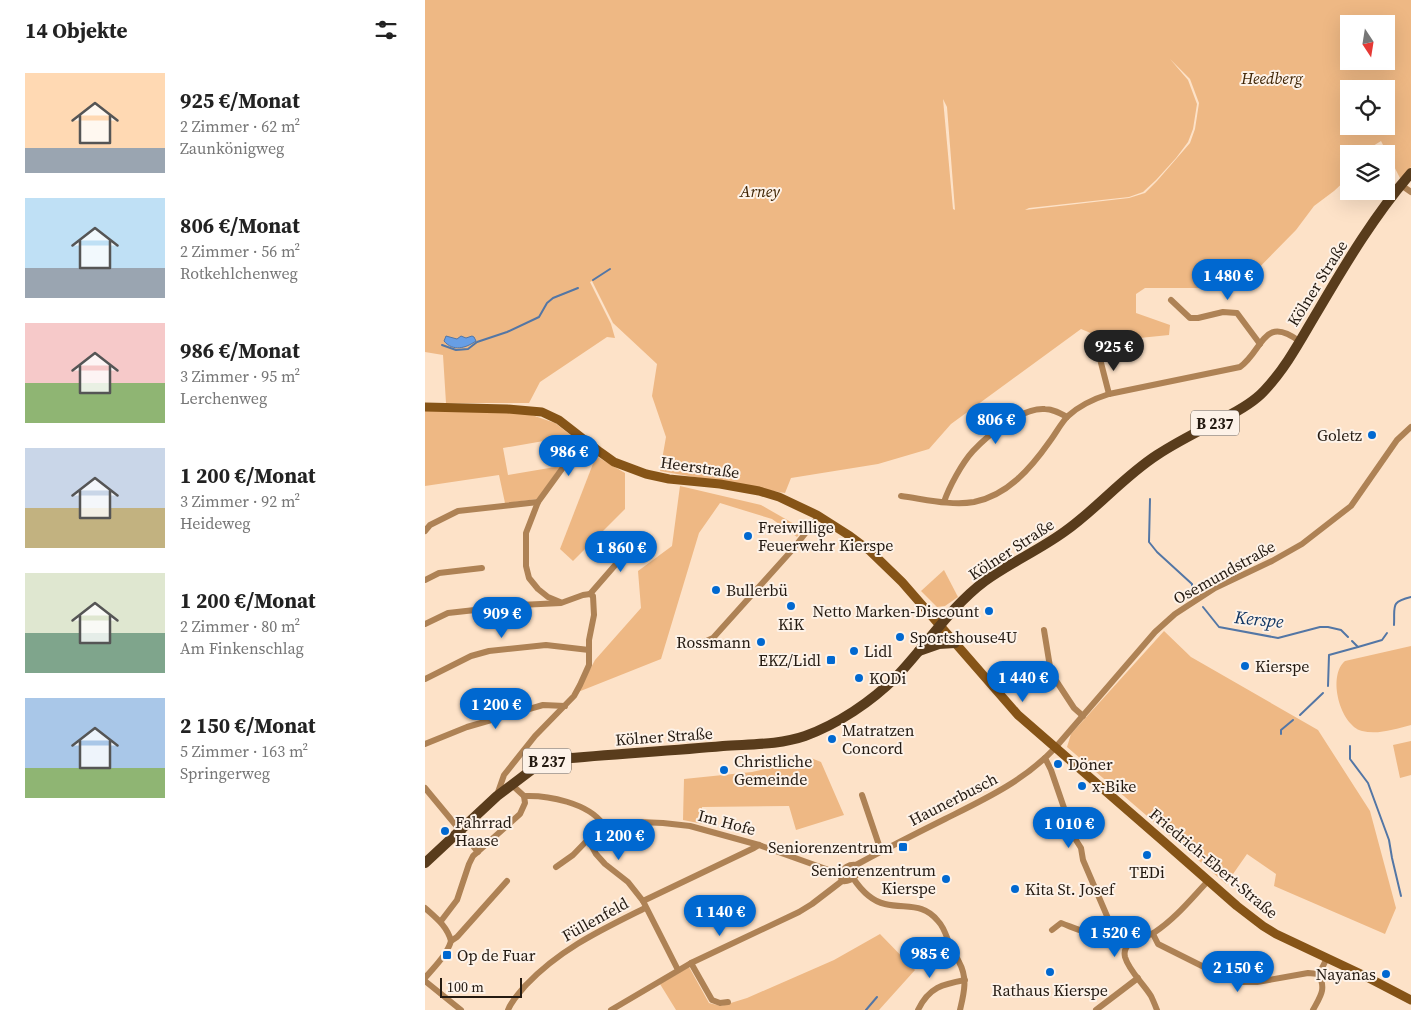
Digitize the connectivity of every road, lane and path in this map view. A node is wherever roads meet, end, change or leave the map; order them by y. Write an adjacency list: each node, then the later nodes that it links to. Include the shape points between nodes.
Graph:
1 (1411, 173): 2 (main road, B 237)
2 (1401, 185): 3 (street); 5 (main road, Kölner Straße / B 237)
3 (1411, 192)
4 (1171, 300): 6 (street, via 1189,318 1237,313)
5 (1299, 341): 6 (street, via 1286,332 1277,331 1268,334); 24 (main road, Kölner Straße / B 237, via 1262,393 1145,463 1066,531 985,581)
6 (1259, 344): 8 (street, via 1240,367)
7 (1099, 355): 8 (street)
8 (1109, 394): 10 (street, via 1089,401)
9 (425, 407): 12 (main road, Heerstraße, via 542,412 559,420)
10 (1067, 417): 15 (street, via 1018,480 993,496 973,502); 15 (street, via 1046,408 1031,410 1007,422 972,452)
11 (1411, 427): 32 (street, Osemundstraße, via 1397,440 1351,506 1302,544 1215,588 1175,614 1155,632)
12 (583, 440): 14 (street); 16 (main road, Heerstraße, via 614,462 646,474 765,493)
13 (901, 496): 15 (street)
14 (538, 502): 17 (street, via 458,511 430,525); 22 (street, via 526,533 526,566 529,578 538,589)
15 (944, 502)
16 (819, 516): 24 (main road, Heerstraße, via 850,536 888,568); 26 (street, via 713,638)
17 (425, 531)
18 (637, 540): 21 (street)
19 (482, 568): 20 (street, via 439,573)
20 (425, 580)
21 (590, 594): 22 (street); 28 (street, via 594,600 594,615)
22 (561, 603): 23 (street, via 463,610)
23 (425, 624)
24 (941, 625): 27 (main road, Friedrich-Ebert-Straße); 29 (main road, Kölner Straße / B 237)
25 (1044, 630): 32 (street, via 1051,673)
26 (702, 642)
27 (955, 643): 29 (main road, via 939,644); 34 (main road, Friedrich-Ebert-Straße, via 1018,715)
28 (589, 650): 30 (street, via 546,645 489,651 471,656); 31 (street, via 589,665 574,696)
29 (918, 652): 36 (main road, Kölner Straße / B 237, via 868,701 830,725 803,737 560,759 534,768)
30 (425, 679)
31 (565, 706): 33 (street, via 543,705 467,727); 39 (street, via 535,736 504,775)
32 (1083, 716): 34 (street, Osemundstraße)
33 (425, 744)
34 (1055, 748): 35 (street, Haunerbusch); 53 (main road, Friedrich-Ebert-Straße)
35 (1045, 758): 45 (street, Haunerbusch, via 1005,788); 58 (street)
36 (512, 785): 39 (main road, Kölner Straße / B 237); 40 (street)
37 (425, 788): 42 (street)
38 (862, 795): 45 (street)
39 (497, 796): 42 (main road, Kölner Straße / B 237)
40 (524, 799): 41 (street, via 543,796 568,803 598,816); 46 (street, via 520,814)
41 (603, 824): 43 (street); 44 (street, Im Hofe, via 639,822 690,826)
42 (460, 830): 46 (street); 47 (main road, Kölner Straße / B 237)
43 (589, 840): 49 (street); 54 (street, via 596,854 628,882)
44 (759, 845): 50 (street, Im Hofe); 54 (street, Füllenfeld)
45 (881, 851): 48 (street, Haunerbusch)
46 (478, 852): 56 (street, via 469,864 457,900)
47 (425, 863)
48 (856, 865): 50 (street, via 847,866); 51 (street, via 858,872)
49 (556, 867)
50 (841, 877): 51 (street, via 845,882); 63 (street, via 813,904)
51 (853, 878): 68 (street, via 865,894 877,902 912,907 932,914 940,922 964,971)
52 (507, 881): 60 (street)
53 (1208, 881): 59 (street, via 1166,925); 62 (main road, Friedrich-Ebert-Straße, via 1263,926)
54 (644, 904): 64 (street); 73 (street, Füllenfeld, via 551,960 512,1000)
55 (425, 908): 56 (street)
56 (441, 921): 60 (street)
57 (1052, 930): 58 (street, via 1061,923 1096,934)
58 (1113, 930): 61 (street, via 1125,932)
59 (1153, 934): 61 (street); 65 (street, via 1159,944 1228,979 1257,982)
60 (451, 941): 67 (street)
61 (1132, 942): 66 (street, via 1127,947 1125,958)
62 (1327, 958): 65 (street); 69 (main road, Friedrich-Ebert-Straße)
63 (691, 963): 64 (street); 70 (street, via 712,1000)
64 (678, 970): 71 (street)
65 (1319, 974): 79 (street, via 1323,989)
66 (1138, 978): 77 (street); 78 (street)
67 (425, 979): 72 (street)
68 (965, 980): 75 (street, via 934,989); 76 (street)
69 (1410, 997)
70 (728, 1002)
71 (619, 1008): 74 (street)
72 (461, 1010)
73 (508, 1010)
74 (611, 1010)
75 (919, 1010)
76 (960, 1010)
77 (1096, 1010)
78 (1157, 1010)
79 (1313, 1010)

